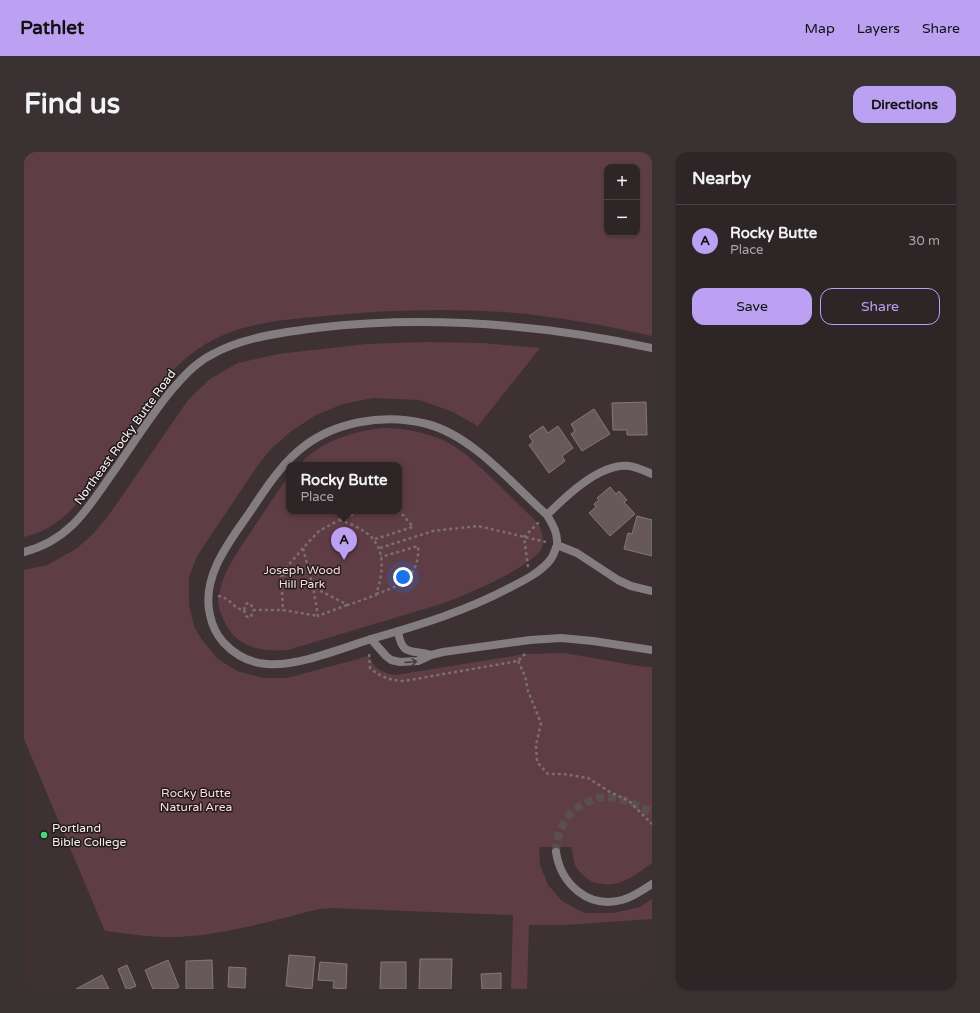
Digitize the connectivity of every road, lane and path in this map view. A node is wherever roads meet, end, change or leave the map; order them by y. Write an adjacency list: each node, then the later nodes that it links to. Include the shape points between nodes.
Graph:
1 (652, 348): 14 (street, Northeast Rocky Butte Road, via 532,328 416,321 332,326 247,340 210,355 193,368 169,393 76,523 55,540)
2 (287, 462): 7 (street, via 312,441 340,427 370,420 401,419 446,431 472,447)
3 (286, 464): 28 (street, via 247,516 217,564 209,584 208,608 220,639 236,654 267,664 299,661)
4 (652, 474): 7 (street, via 628,466 611,469 577,488)
5 (354, 514): 8 (path)
6 (401, 514): 10 (path, via 413,527)
7 (547, 515): 9 (path); 11 (street, via 556,532)
8 (339, 520): 10 (path, via 350,523); 12 (path, via 319,531)
9 (524, 537): 11 (path); 13 (path, via 478,526 433,531); 17 (path)
10 (375, 539): 13 (path)
11 (557, 545): 17 (street, via 550,559); 19 (street, via 577,553 618,580)
12 (303, 548): 16 (path); 18 (path)
13 (380, 548): 15 (path)
14 (24, 552)
15 (381, 557): 20 (path, via 381,575); 20 (path, via 418,546 417,563 410,576 400,584)
16 (281, 574): 18 (path); 25 (path)
17 (529, 577): 27 (street, via 470,608)
18 (313, 587): 22 (path); 26 (path)
19 (652, 591)
20 (376, 594): 22 (path)
21 (219, 596): 23 (path, via 227,598 237,609)
22 (348, 605): 26 (path)
23 (244, 610): 24 (path, via 249,603); 24 (path, via 248,618 251,617)
24 (253, 610): 25 (path)
25 (283, 610): 26 (path)
26 (318, 616)
27 (398, 631): 28 (street); 31 (street, via 400,642 407,650)
28 (371, 639): 31 (street, one-way to 31, via 391,660 418,661); 32 (path, via 370,668 378,675 391,680 404,681)
29 (530, 640): 30 (street, via 575,639); 31 (street); 32 (path, via 525,654)
30 (652, 650)
31 (430, 655)
32 (518, 661): 33 (path, via 542,723 536,745 537,762 548,774 588,778 629,802)
33 (652, 824)
34 (556, 852): 35 (street, via 567,881 579,893 595,900 622,900)
35 (652, 884)

